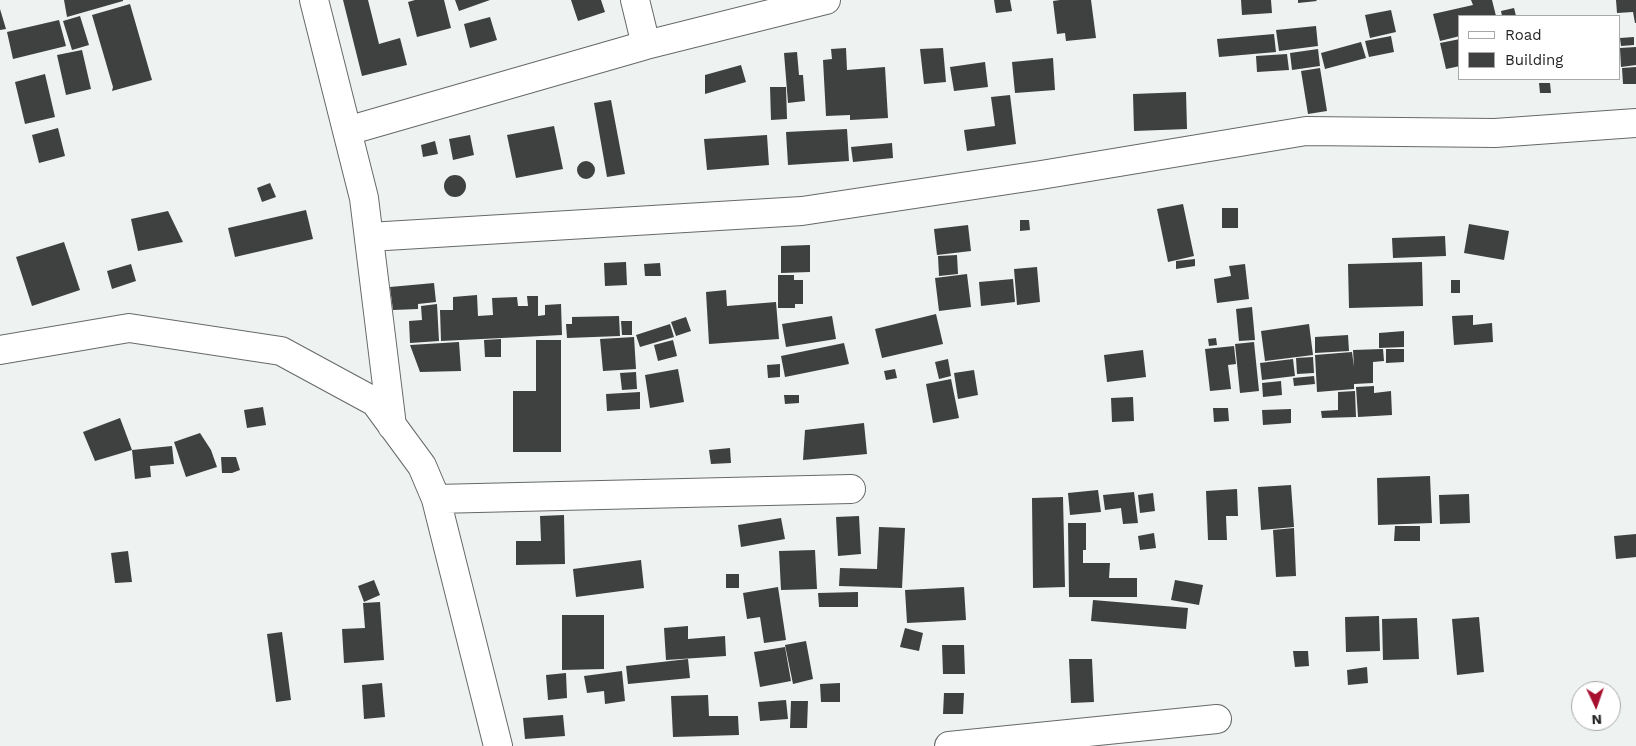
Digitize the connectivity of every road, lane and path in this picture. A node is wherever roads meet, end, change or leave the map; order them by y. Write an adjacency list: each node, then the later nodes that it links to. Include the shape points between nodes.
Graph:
1 (314, 0): 6 (street)
2 (635, 0): 4 (street)
3 (826, 0): 4 (street)
4 (646, 45): 6 (street)
5 (1636, 123): 7 (street, via 1495,133 1306,131 802,211)
6 (347, 131): 7 (street, via 364,198)
7 (369, 237): 9 (street)
8 (0, 350): 9 (street, via 129,328 281,352 375,402)
9 (392, 426): 11 (street, via 422,466)
10 (851, 489): 11 (street)
11 (436, 499): 13 (street)
12 (1217, 719): 14 (street)
13 (498, 746)
14 (949, 746)

